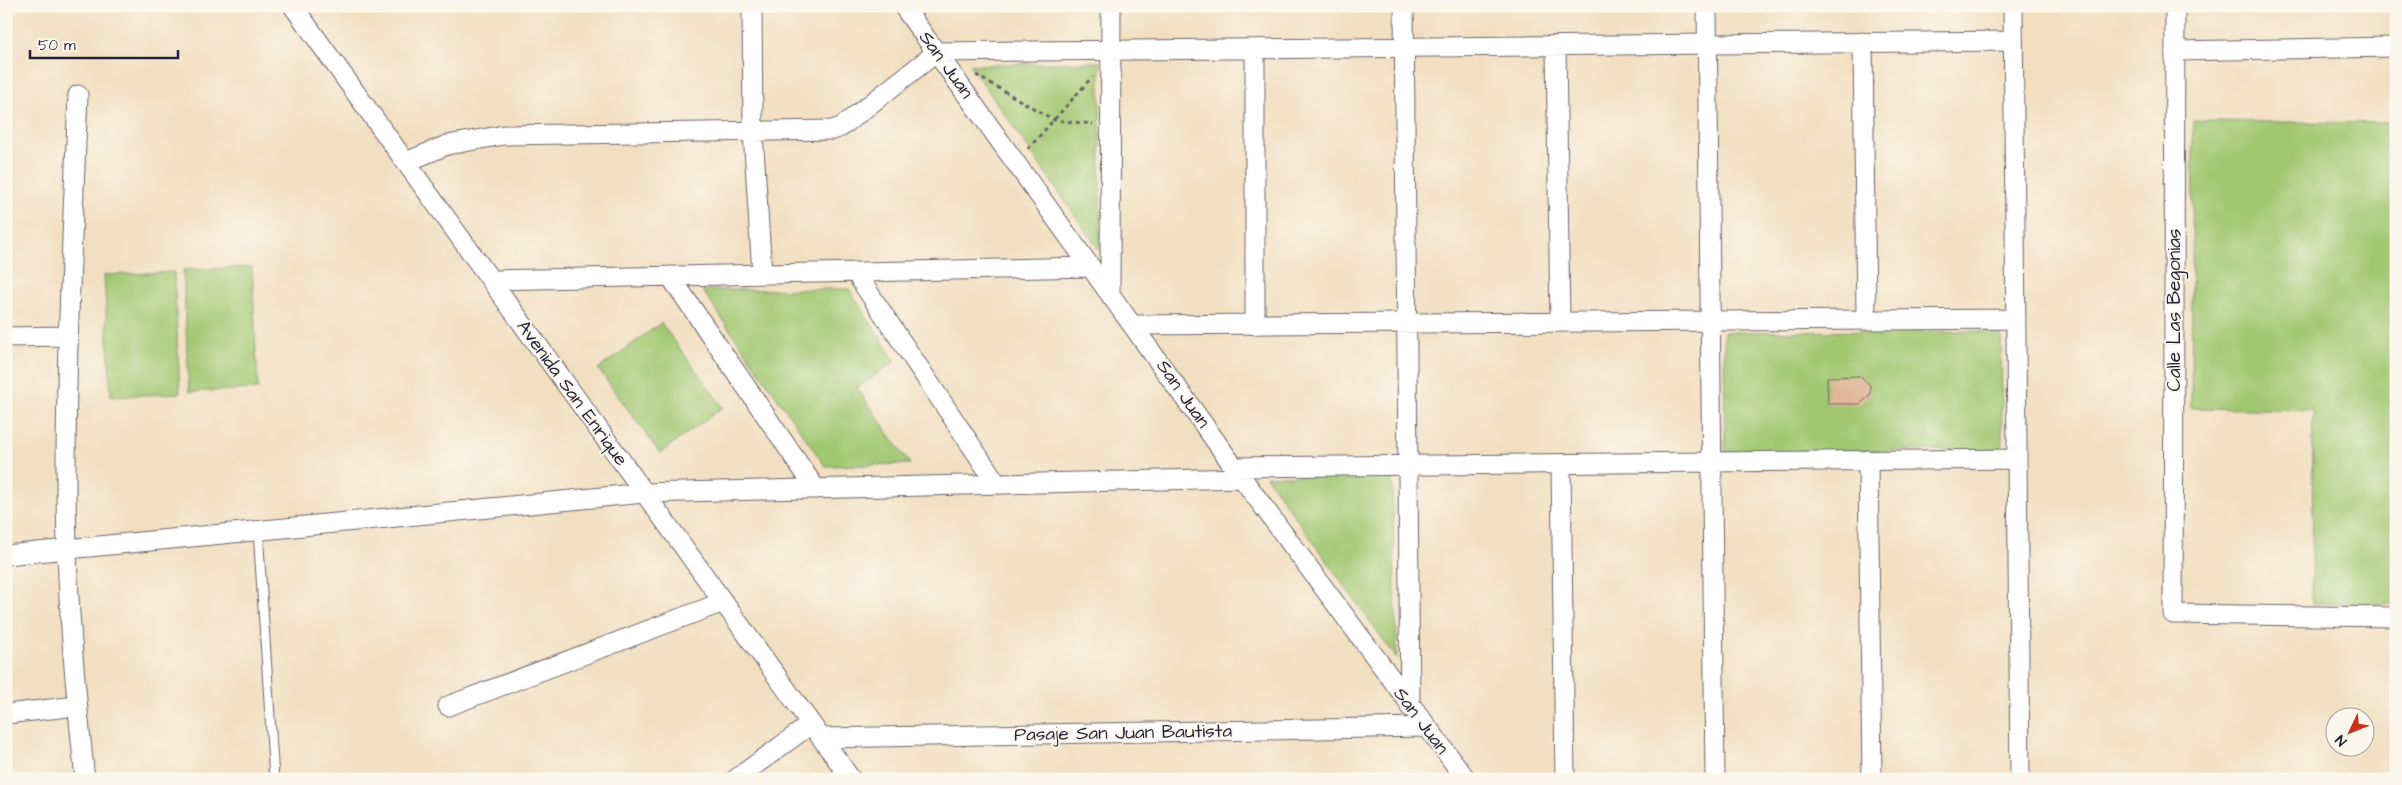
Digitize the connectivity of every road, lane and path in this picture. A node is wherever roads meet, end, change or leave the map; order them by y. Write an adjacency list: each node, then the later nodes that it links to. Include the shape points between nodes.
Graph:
1 (293, 6): 24 (street, Avenida San Enrique)
2 (752, 6): 23 (street)
3 (903, 6): 18 (street, San Juan)
4 (1111, 6): 16 (street)
5 (1404, 6): 14 (street)
6 (1706, 6): 11 (street)
7 (2013, 6): 9 (street)
8 (2175, 6): 17 (street, Calle Las Begonias)
9 (2013, 41): 10 (street); 32 (street)
10 (1863, 42): 11 (street); 33 (street)
11 (1707, 44): 12 (street); 34 (street)
12 (1556, 46): 14 (street); 35 (street)
13 (2396, 46): 17 (street)
14 (1404, 47): 15 (street); 36 (street)
15 (1255, 49): 16 (street); 37 (street)
16 (1111, 50): 18 (street); 21 (path, via 1098,70); 22 (street)
17 (2175, 51): 54 (street, Calle Las Begonias, via 2173,614)
18 (937, 52): 23 (street, via 840,127 833,130); 25 (street, San Juan)
19 (970, 71): 21 (path)
20 (78, 95): 39 (street)
21 (1054, 120): 22 (path); 25 (path)
22 (1111, 126): 31 (street)
23 (754, 132): 24 (street, via 504,135 447,145); 28 (street)
24 (406, 162): 30 (street, Avenida San Enrique)
25 (1016, 162): 26 (street, San Juan)
26 (1091, 267): 27 (street); 31 (street, San Juan)
27 (855, 272): 28 (street); 47 (street)
28 (762, 274): 29 (street)
29 (670, 276): 30 (street); 48 (street)
30 (491, 280): 49 (street, Avenida San Enrique)
31 (1110, 293): 38 (street, San Juan)
32 (2016, 319): 33 (street); 41 (street)
33 (1866, 320): 34 (street)
34 (1710, 321): 35 (street); 43 (street)
35 (1560, 322): 36 (street)
36 (1407, 323): 37 (street); 45 (street)
37 (1255, 324): 38 (street)
38 (1134, 325): 46 (street, San Juan)
39 (68, 336): 40 (street); 51 (street)
40 (6, 337)
41 (2017, 459): 42 (street); 69 (street)
42 (1868, 460): 43 (street); 68 (street)
43 (1712, 462): 44 (street); 67 (street)
44 (1561, 464): 45 (street); 66 (street)
45 (1408, 465): 46 (street); 57 (street)
46 (1238, 472): 47 (street); 57 (street, San Juan)
47 (997, 484): 48 (street)
48 (816, 489): 49 (street)
49 (644, 493): 50 (street); 53 (street, Avenida San Enrique)
50 (258, 530): 51 (street); 62 (lane)
51 (67, 549): 52 (street); 55 (street)
52 (6, 555)
53 (723, 602): 56 (street); 60 (street, Avenida San Enrique)
54 (2396, 618)
55 (77, 706): 58 (street); 61 (street)
56 (448, 706)
57 (1410, 707): 59 (street, San Juan)
58 (6, 714)
59 (1425, 728): 60 (street, Pasaje San Juan Bautista); 65 (street, San Juan)
60 (817, 731): 63 (street); 64 (street, Avenida San Enrique)
61 (85, 779)
62 (274, 779)
63 (736, 779)
64 (851, 779)
65 (1466, 779)
66 (1565, 779)
67 (1715, 779)
68 (1872, 779)
69 (2020, 779)

